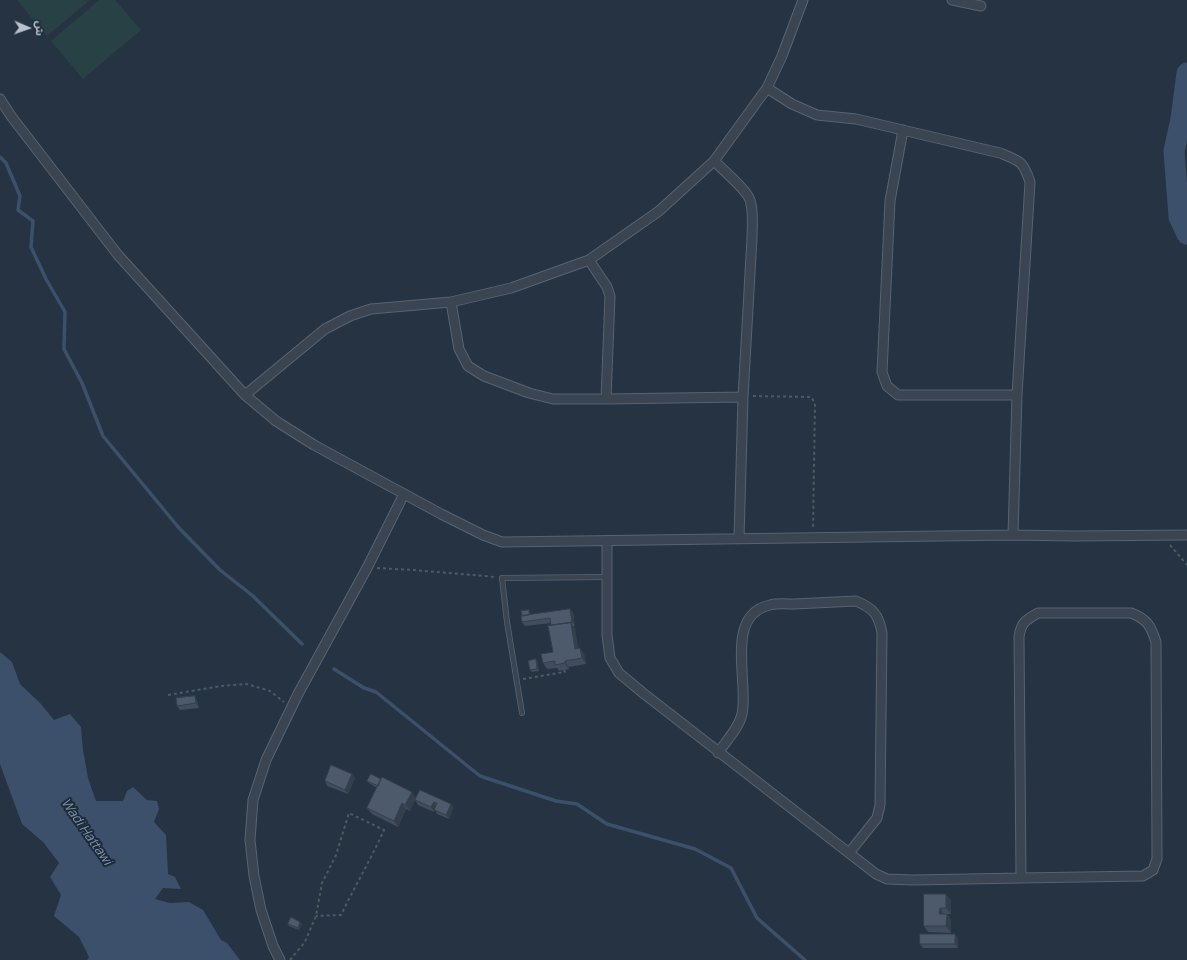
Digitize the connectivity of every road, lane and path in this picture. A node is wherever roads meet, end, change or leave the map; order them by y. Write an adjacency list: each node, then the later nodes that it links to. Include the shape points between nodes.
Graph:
1 (803, 0): 4 (street)
2 (952, 0): 3 (street)
3 (981, 6)
4 (767, 88): 6 (street, via 792,104 817,115 856,119); 7 (street)
5 (0, 99): 10 (street, via 118,255)
6 (904, 130): 11 (street, via 1000,153 1018,160 1025,169 1030,182); 11 (street, via 890,200 882,372 887,386 898,395)
7 (714, 162): 8 (street, via 659,211); 12 (street, via 750,199 752,238)
8 (589, 260): 9 (street, via 511,288); 13 (street, via 610,296)
9 (451, 302): 10 (street, via 371,309 350,316 325,329); 13 (street, via 459,349 468,366 484,376 553,399)
10 (245, 395): 14 (street, via 276,421 314,446)
11 (1017, 396): 15 (street)
12 (743, 397): 13 (street); 18 (path, via 812,397 815,403); 19 (street)
13 (606, 400)
14 (404, 494): 20 (street, via 483,535 502,542); 22 (street)
15 (1013, 535): 16 (street); 18 (street)
16 (1162, 535): 17 (street); 21 (path)
17 (1187, 535)
18 (813, 537): 19 (street)
19 (739, 538): 20 (street)
20 (607, 541): 23 (street)
21 (1187, 565)
22 (367, 568): 24 (path); 28 (street)
23 (607, 577): 24 (lane); 30 (street, via 607,635 610,658 616,668 643,694)
24 (502, 578): 26 (lane)
25 (564, 670): 26 (path, via 565,672)
26 (516, 680): 29 (lane)
27 (168, 695): 28 (path, via 247,684 270,691)
28 (291, 708): 34 (street, via 266,760 253,800 250,840 261,910)
29 (522, 712)
30 (718, 753): 31 (street); 31 (street, via 742,714 744,626 756,610 770,605 856,602 875,612 882,633 880,805 877,818)
31 (849, 853): 32 (street, via 876,874 887,879)
32 (1021, 878): 32 (street, via 1143,876 1156,865 1156,642 1152,630 1140,616 1131,612 1038,614 1025,620 1020,629)
33 (316, 916): 33 (path, via 322,883 336,855 349,813 384,830 341,915); 35 (path, via 305,942)
34 (280, 960)
35 (290, 960)

